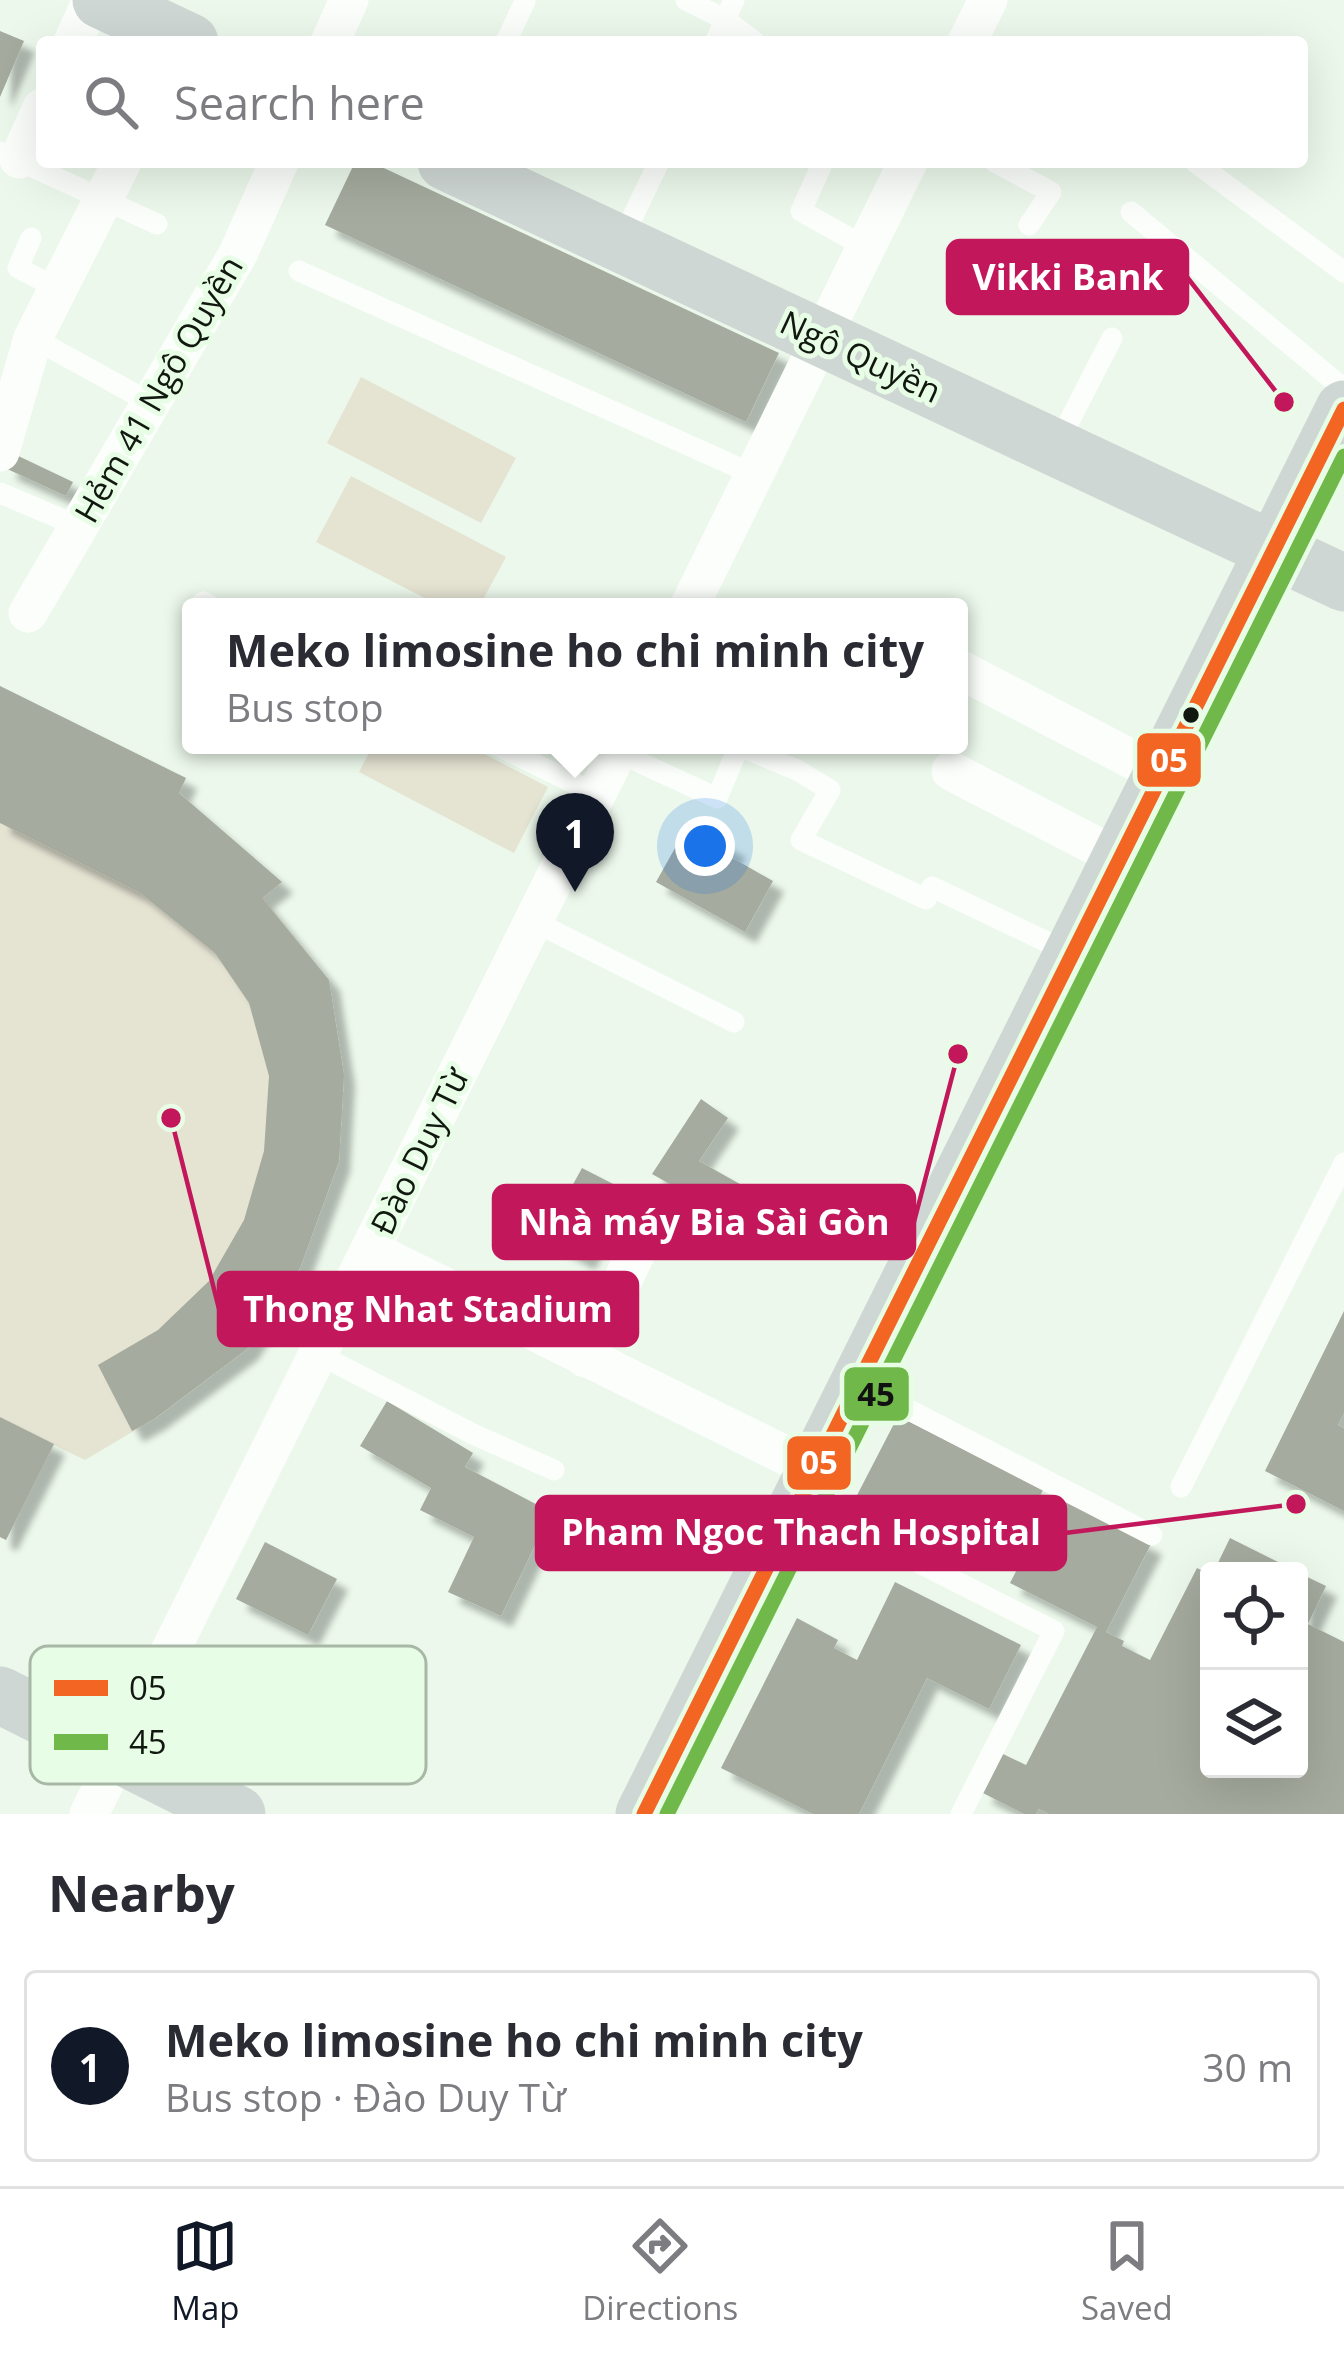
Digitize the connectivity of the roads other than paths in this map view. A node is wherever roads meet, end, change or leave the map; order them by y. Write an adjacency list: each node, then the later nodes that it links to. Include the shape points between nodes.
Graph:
1 (96, 0): 7 (street); 8 (main road)
2 (349, 0): 9 (street)
3 (686, 0): 6 (lane)
4 (988, 0): 12 (street)
5 (525, 1): 10 (lane)
6 (730, 10): 11 (lane)
7 (76, 36)
8 (172, 36)
9 (333, 36)
10 (509, 36)
11 (750, 36)
12 (974, 36)
13 (36, 117): 14 (street)
14 (9, 155)
15 (64, 168): 23 (lane)
16 (276, 168): 37 (street, Hẻm 41 Ngô Quyền, via 238,254)
17 (461, 168): 28 (main road, Ngô Quyền)
18 (655, 168): 28 (lane)
19 (820, 168): 29 (lane, via 801,211)
20 (905, 168): 29 (street)
21 (1006, 168): 26 (lane, via 1051,192)
22 (1203, 168): 31 (lane)
23 (115, 180): 25 (lane); 32 (street)
24 (1131, 212): 36 (lane)
25 (157, 224)
26 (1029, 225)
27 (31, 238): 32 (lane, via 19,268)
28 (620, 244): 33 (main road, Ngô Quyền)
29 (867, 248): 33 (street)
30 (299, 271): 41 (lane)
31 (1344, 272)
32 (58, 290): 35 (street)
33 (823, 338): 39 (main road, Ngô Quyền); 41 (street)
34 (1112, 338): 39 (lane)
35 (19, 347): 37 (lane); 40 (street)
36 (1344, 389)
37 (151, 403): 43 (street, Hẻm 41 Ngô Quyền)
38 (1344, 409): 44 (main road)
39 (1056, 447): 44 (main road, Ngô Quyền)
40 (0, 452)
41 (754, 475): 46 (street)
42 (0, 493): 43 (lane)
43 (78, 526): 47 (street, Hẻm 41 Ngô Quyền)
44 (1275, 550): 45 (main road, Ngô Quyền); 55 (main road)
45 (1344, 583)
46 (693, 598)
47 (28, 613)
48 (968, 674): 55 (street)
49 (514, 754): 56 (lane)
50 (616, 754): 56 (street, Đào Duy Từ)
51 (631, 754): 52 (lane, via 718,798)
52 (737, 754)
53 (759, 754): 59 (lane, via 830,790 801,840 926,899 932,887)
54 (951, 771): 57 (street)
55 (1162, 775): 57 (main road)
56 (596, 794): 58 (street, Đào Duy Từ)
57 (1120, 859): 59 (main road)
58 (533, 921): 60 (lane); 63 (street, Đào Duy Từ)
59 (1073, 954): 66 (main road)
60 (734, 1022)
61 (1344, 1163): 69 (lane)
62 (648, 1228): 65 (street)
63 (370, 1250): 64 (street, Đào Duy Từ); 65 (street)
64 (318, 1354): 67 (lane); 71 (street, Đào Duy Từ)
65 (585, 1358): 68 (street)
66 (859, 1384): 68 (main road); 70 (lane)
67 (554, 1470)
68 (807, 1486): 78 (main road); 79 (lane, via 1054,1631)
69 (1180, 1487)
70 (1152, 1535)
71 (173, 1646)
72 (0, 1695): 73 (main road)
73 (30, 1710)
74 (104, 1784): 76 (street, Đào Duy Từ)
75 (177, 1784): 77 (main road)
76 (89, 1814)
77 (237, 1814)
78 (644, 1814)
79 (961, 1814)

